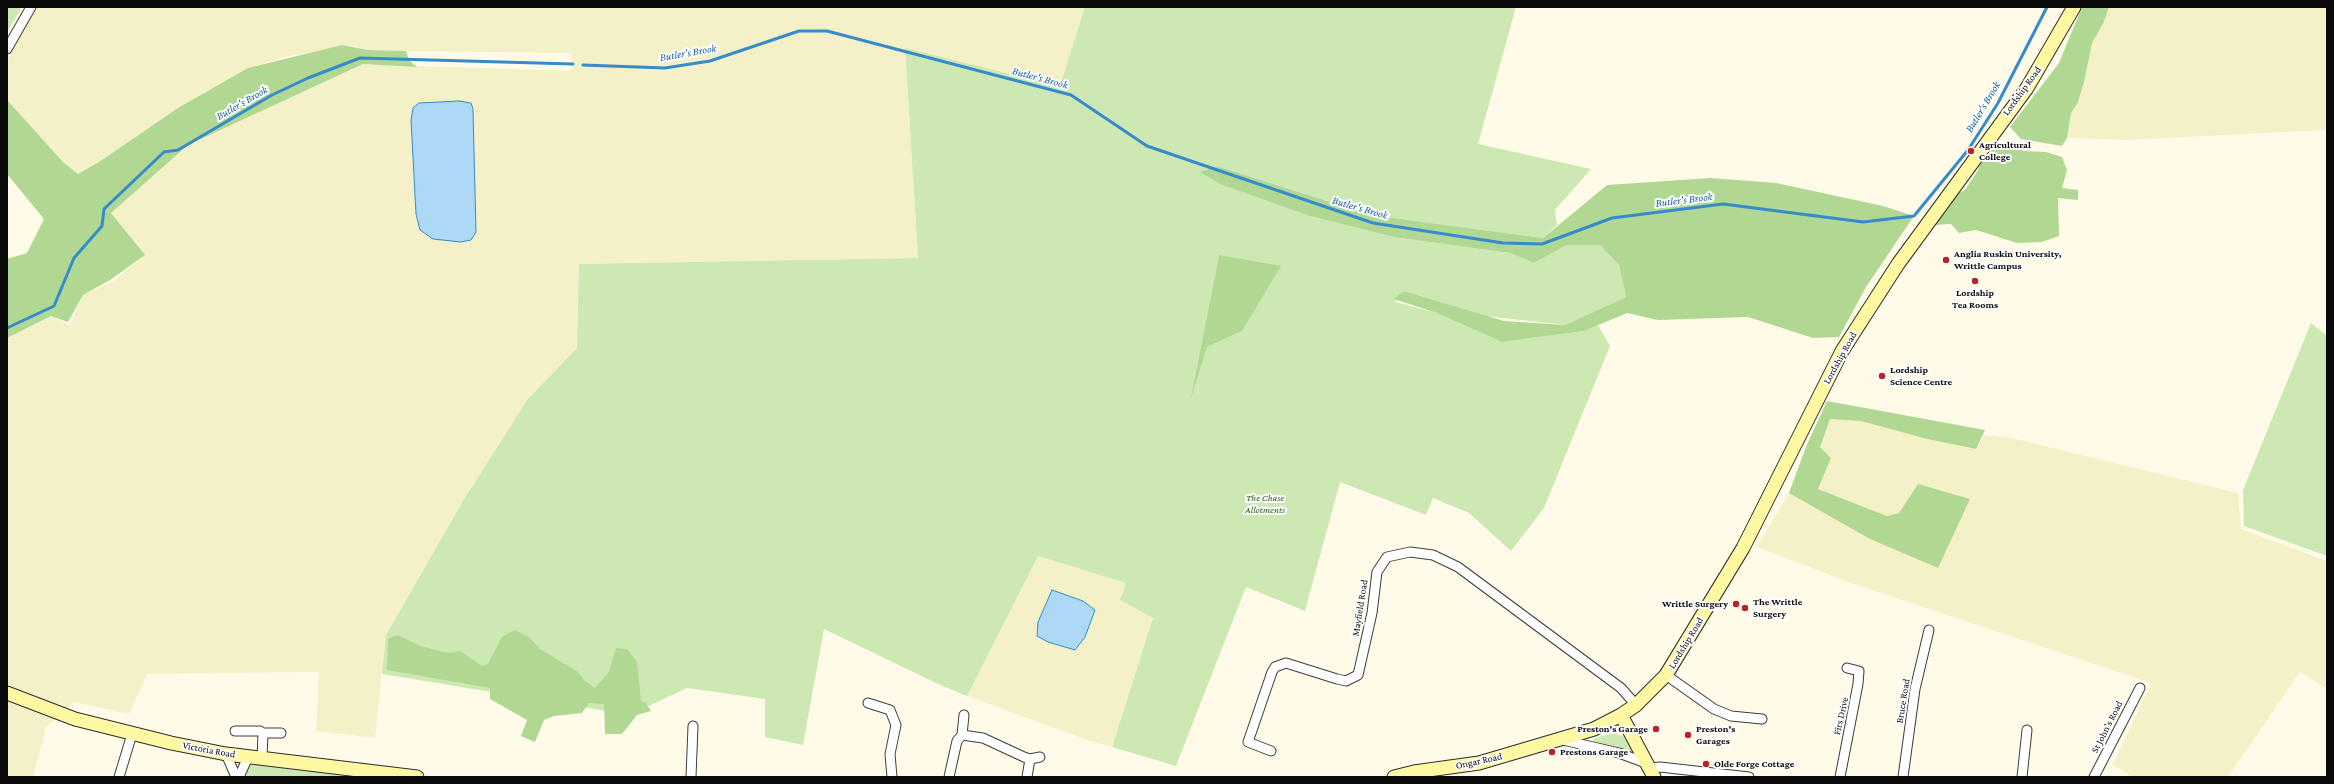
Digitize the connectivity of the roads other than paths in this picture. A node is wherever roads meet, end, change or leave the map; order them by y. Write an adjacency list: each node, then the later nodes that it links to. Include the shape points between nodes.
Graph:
1 (31, 7): 3 (street)
2 (2074, 7): 6 (street, Lordship Road, via 2027,88 1898,264 1842,351 1743,548)
3 (7, 48)
4 (1929, 630): 39 (street, Bruce Road, via 1915,689)
5 (1847, 668): 38 (street, Firs Drive, via 1859,671)
6 (1666, 675): 10 (street, Lordship Road); 13 (street, via 1714,709 1731,716)
7 (2140, 688): 41 (street, St John's Road)
8 (7, 693): 19 (street, Victoria Road, via 75,719)
9 (868, 702): 33 (street, via 890,710 896,725 890,754)
10 (1636, 704): 12 (street, Lordship Road); 22 (street, Mayfield Road, via 1621,688 1458,567 1433,555 1410,552 1387,557 1377,572 1372,613 1358,675 1346,680 1286,663 1275,667 1248,742)
11 (964, 714): 20 (street)
12 (1621, 715): 21 (street, Ongar Road, via 1594,729); 28 (street)
13 (1762, 719)
14 (693, 726): 32 (street)
15 (2027, 730): 40 (street)
16 (236, 731): 17 (street)
17 (263, 733): 18 (street); 26 (street)
18 (282, 733)
19 (132, 734): 23 (street, Victoria Road); 29 (street)
20 (962, 735): 27 (street, via 983,738); 34 (street, via 957,741)
21 (1563, 740): 28 (street, Ongar Road, via 1619,753); 36 (street, Ongar Road, via 1479,763)
22 (1271, 751)
23 (226, 754): 24 (street, Victoria Road); 30 (street)
24 (248, 757): 26 (street, Victoria Road); 30 (street)
25 (1040, 757): 27 (street)
26 (262, 758): 31 (street, Victoria Road)
27 (1030, 759): 35 (street)
28 (1650, 769): 37 (street, via 1660,767)
29 (119, 777)
30 (238, 777)
31 (417, 777)
32 (691, 777)
33 (892, 777)
34 (949, 777)
35 (1028, 777)
36 (1394, 777)
37 (1749, 777)
38 (1840, 777)
39 (1903, 777)
40 (2022, 777)
41 (2094, 777)

